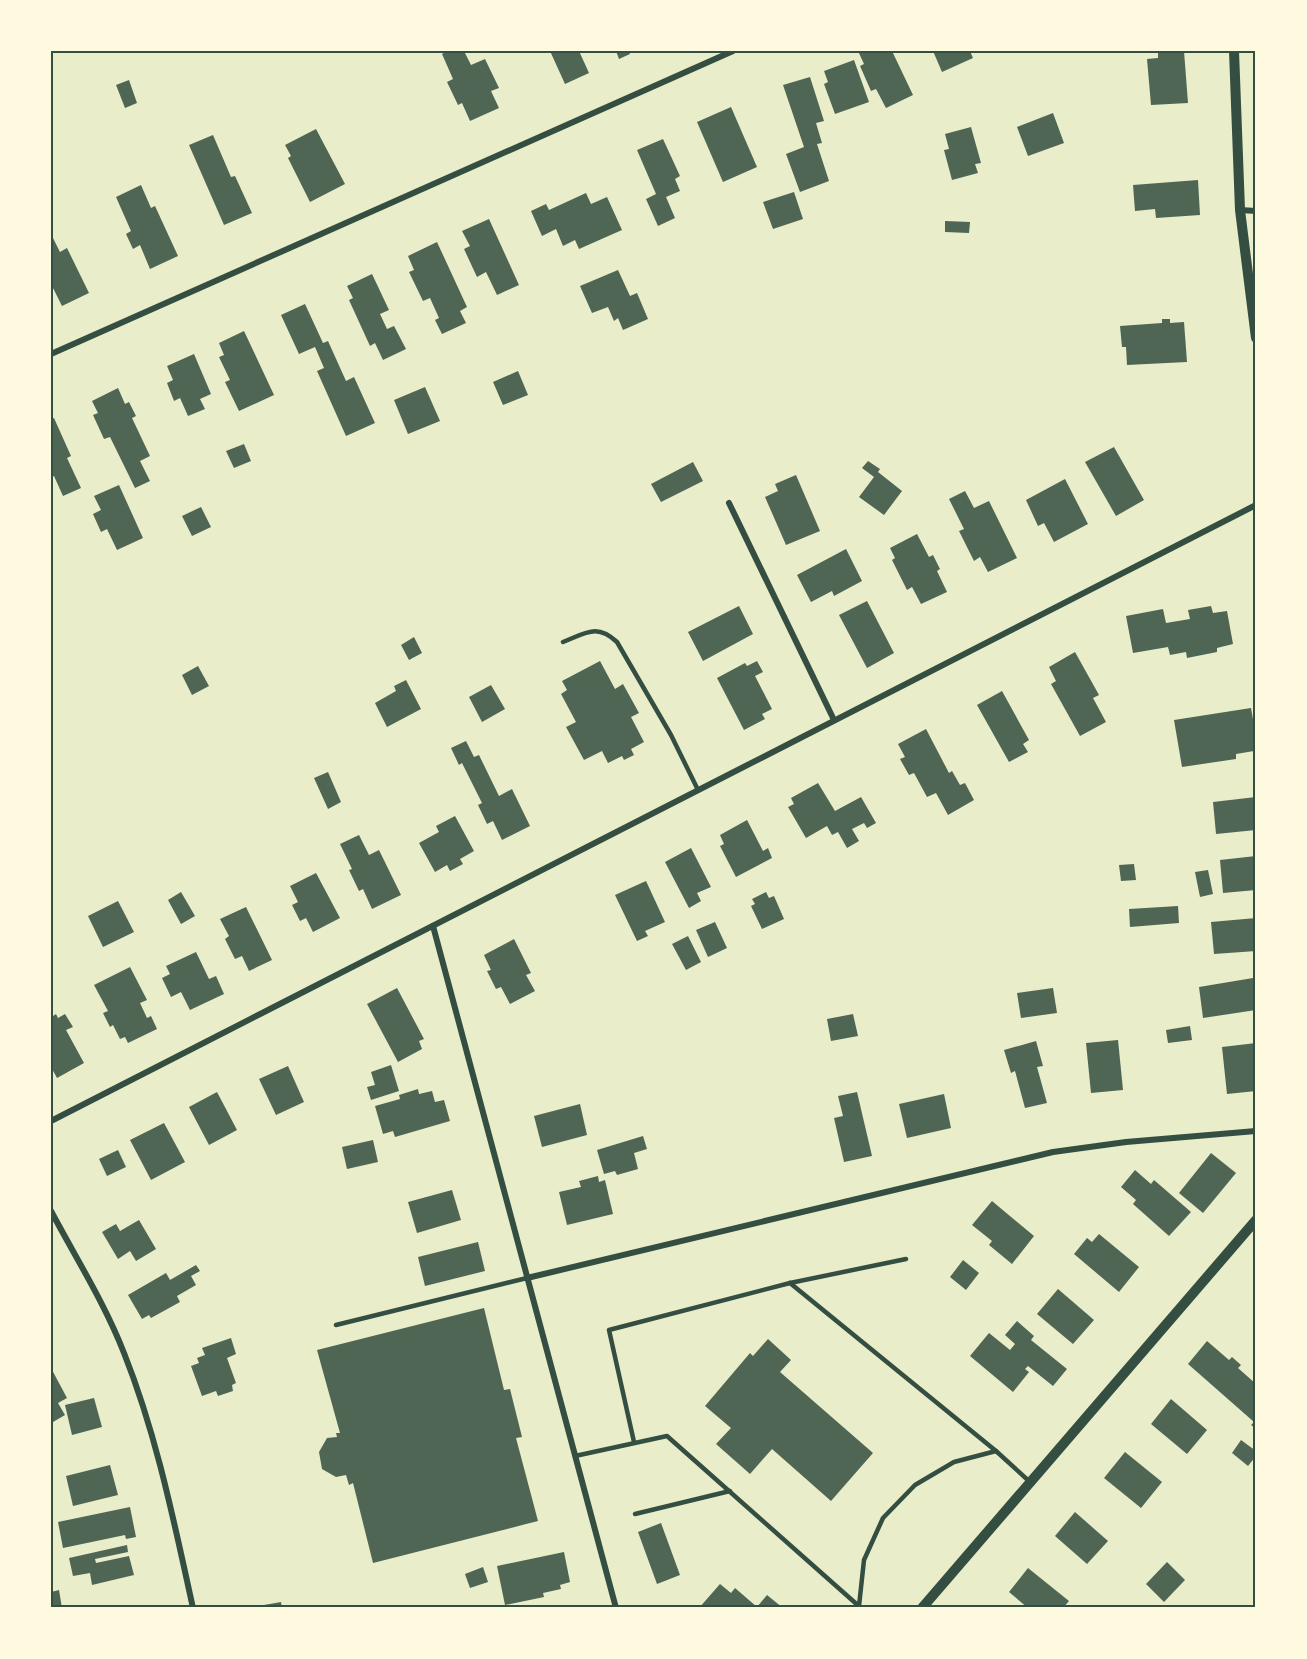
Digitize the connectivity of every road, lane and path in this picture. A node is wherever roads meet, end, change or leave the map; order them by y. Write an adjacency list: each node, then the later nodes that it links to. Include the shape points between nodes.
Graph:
1 (733, 51): 6 (street)
2 (1234, 51): 3 (street)
3 (1240, 210): 4 (street); 5 (street)
4 (1256, 211)
5 (1256, 338)
6 (51, 354)
7 (729, 503): 10 (street)
8 (1256, 505): 10 (street)
9 (564, 642): 11 (lane, via 595,630 607,633 617,642)
10 (834, 720): 11 (street)
11 (698, 790): 12 (street)
12 (433, 926): 13 (street); 18 (street)
13 (51, 1121)
14 (1256, 1131): 18 (street, via 1053,1152)
15 (51, 1211): 28 (street, via 115,1333 136,1383 164,1475)
16 (1256, 1220): 24 (street)
17 (906, 1259): 19 (lane)
18 (527, 1278): 20 (lane); 23 (street)
19 (790, 1283): 21 (lane, via 609,1330); 22 (lane)
20 (336, 1325)
21 (634, 1442): 23 (lane); 25 (lane, via 667,1436)
22 (996, 1451): 24 (lane); 27 (lane, via 954,1462 915,1485 883,1518 864,1560)
23 (575, 1456): 29 (street)
24 (1030, 1482): 30 (street)
25 (730, 1491): 26 (lane); 27 (lane)
26 (635, 1514)
27 (860, 1607)
28 (194, 1608)
29 (616, 1608)
30 (922, 1608)

